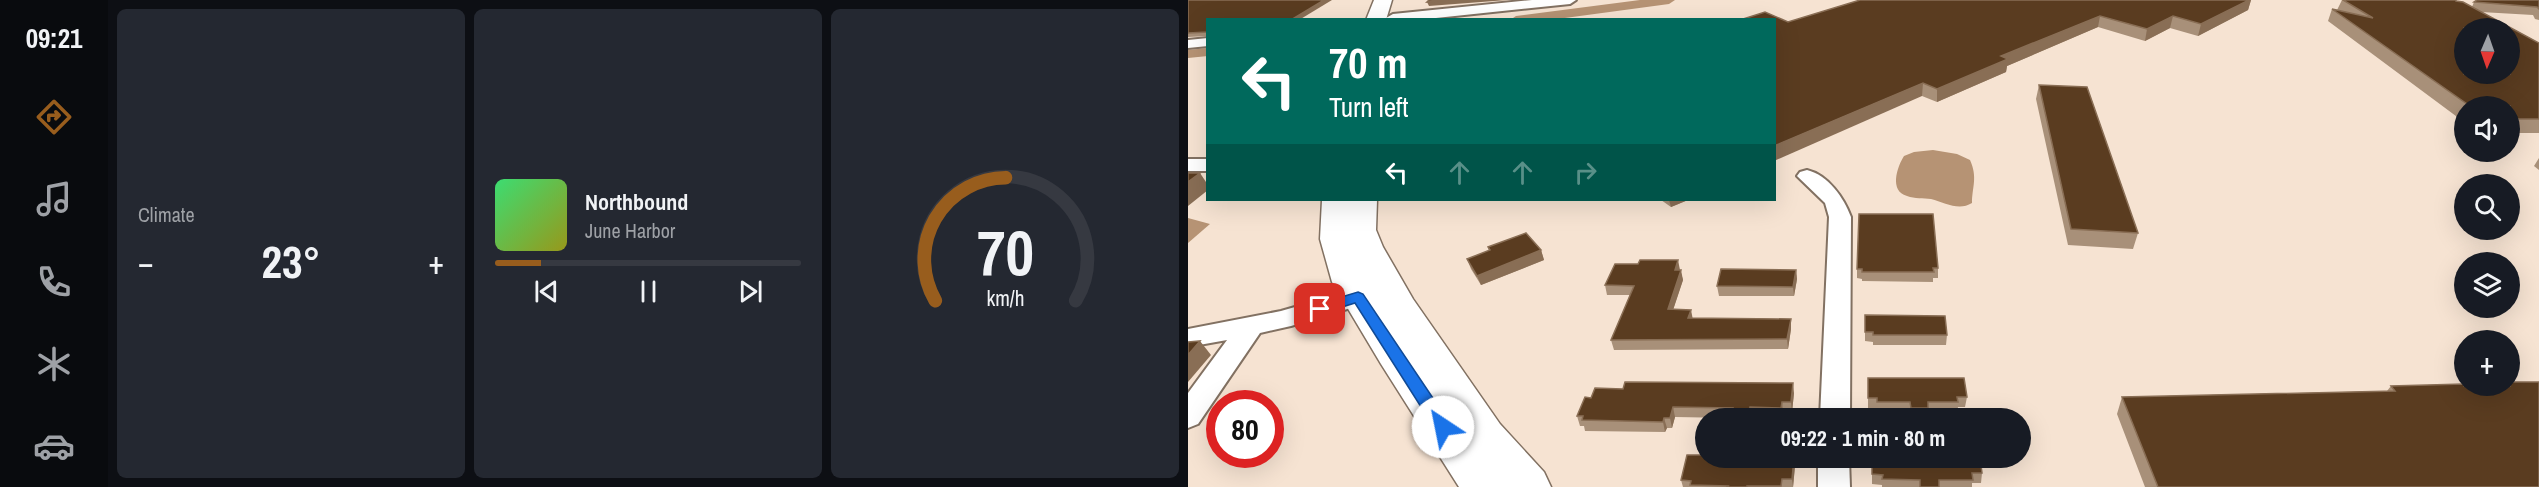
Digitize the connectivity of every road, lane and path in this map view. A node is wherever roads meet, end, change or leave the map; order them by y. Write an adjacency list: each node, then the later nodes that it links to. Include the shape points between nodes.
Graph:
1 (1383, 0): 3 (highway)
2 (1570, 0): 3 (street)
3 (1385, 16)
4 (1206, 42): 5 (street)
5 (1188, 44)
6 (1188, 165): 7 (street)
7 (1206, 165)
8 (1807, 176): 14 (street, via 1835,201 1840,218)
9 (1337, 201): 11 (highway, via 1336,240)
10 (1362, 201): 18 (highway, via 1363,238 1398,305 1484,437)
11 (1358, 297): 12 (street); 17 (highway)
12 (1251, 326): 13 (street); 15 (street)
13 (1188, 338)
14 (1835, 408)
15 (1188, 416)
16 (1834, 468): 19 (street)
17 (1485, 487)
18 (1527, 487)
19 (1834, 487)

